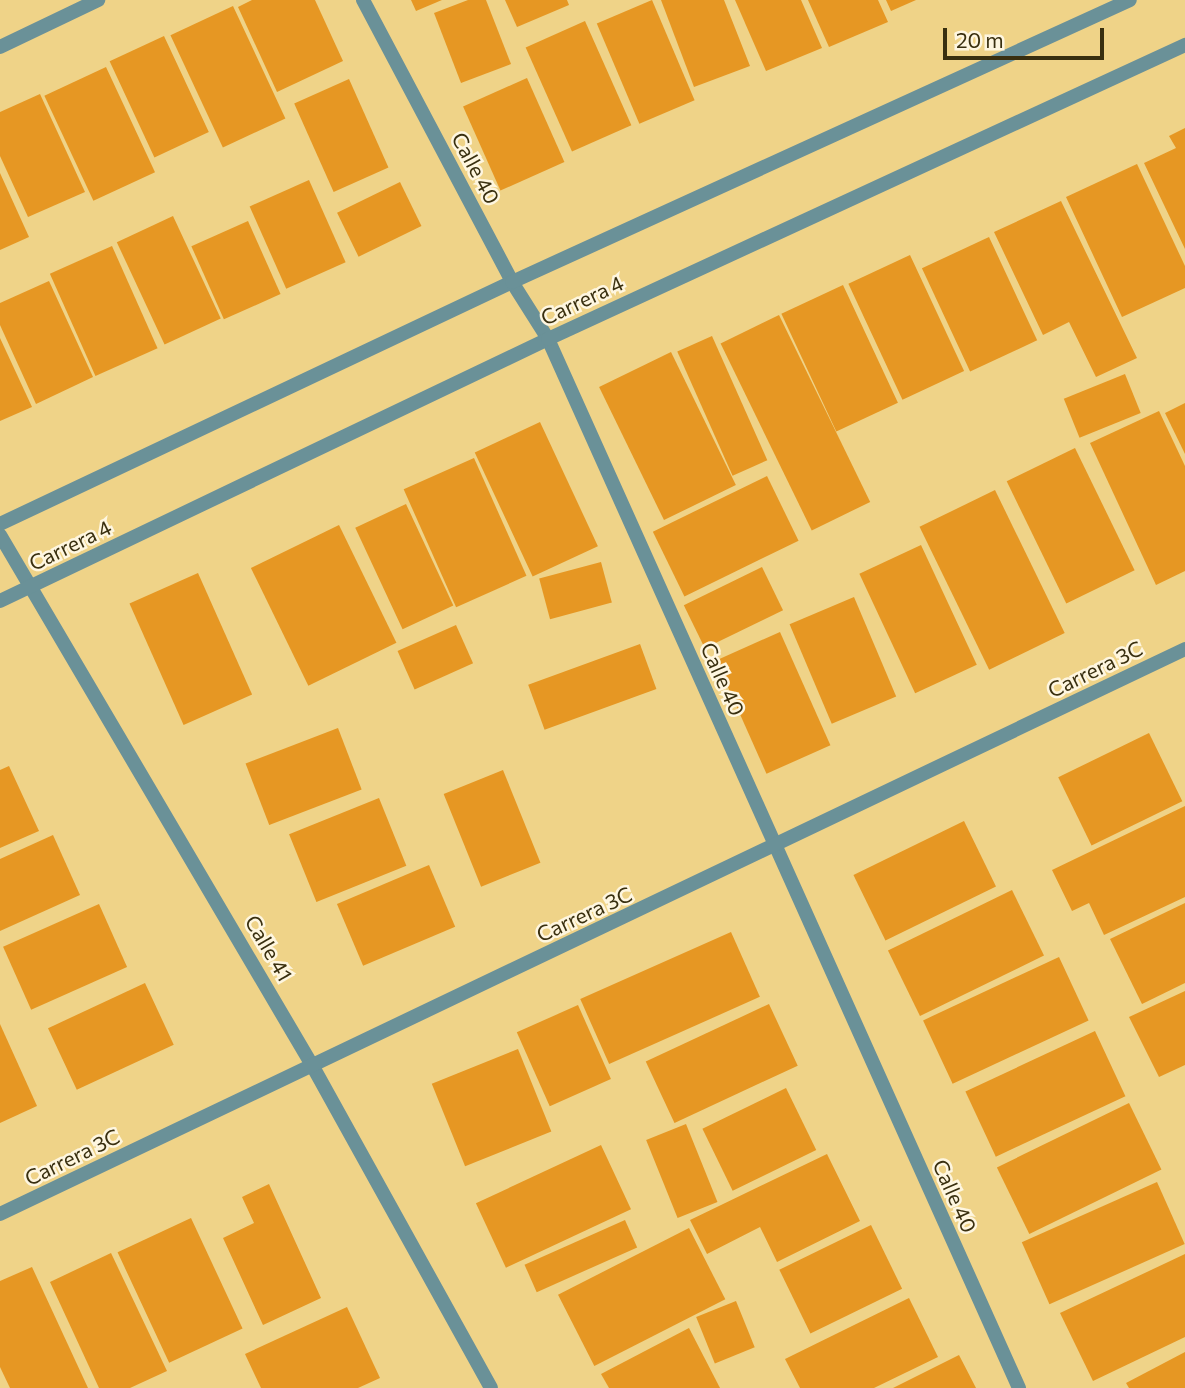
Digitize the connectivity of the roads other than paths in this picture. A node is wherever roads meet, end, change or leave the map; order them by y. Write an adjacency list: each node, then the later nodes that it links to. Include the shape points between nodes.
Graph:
1 (98, 0): 5 (street)
2 (363, 0): 6 (street, Calle 40)
3 (1130, 0): 6 (street)
4 (1185, 45): 7 (street, Carrera 4)
5 (0, 47)
6 (512, 282): 7 (street, Calle 40); 8 (street)
7 (548, 339): 10 (street, Carrera 4); 13 (street, Calle 40)
8 (0, 524)
9 (0, 535): 10 (street, Calle 41)
10 (34, 586): 11 (street, Carrera 4); 14 (street, Calle 41)
11 (0, 601)
12 (1185, 649): 13 (street, Carrera 3C)
13 (775, 847): 14 (street, Carrera 3C); 17 (street, Calle 40)
14 (312, 1065): 15 (street, Carrera 3C); 16 (street, Calle 41)
15 (0, 1214)
16 (491, 1388)
17 (1019, 1388)

